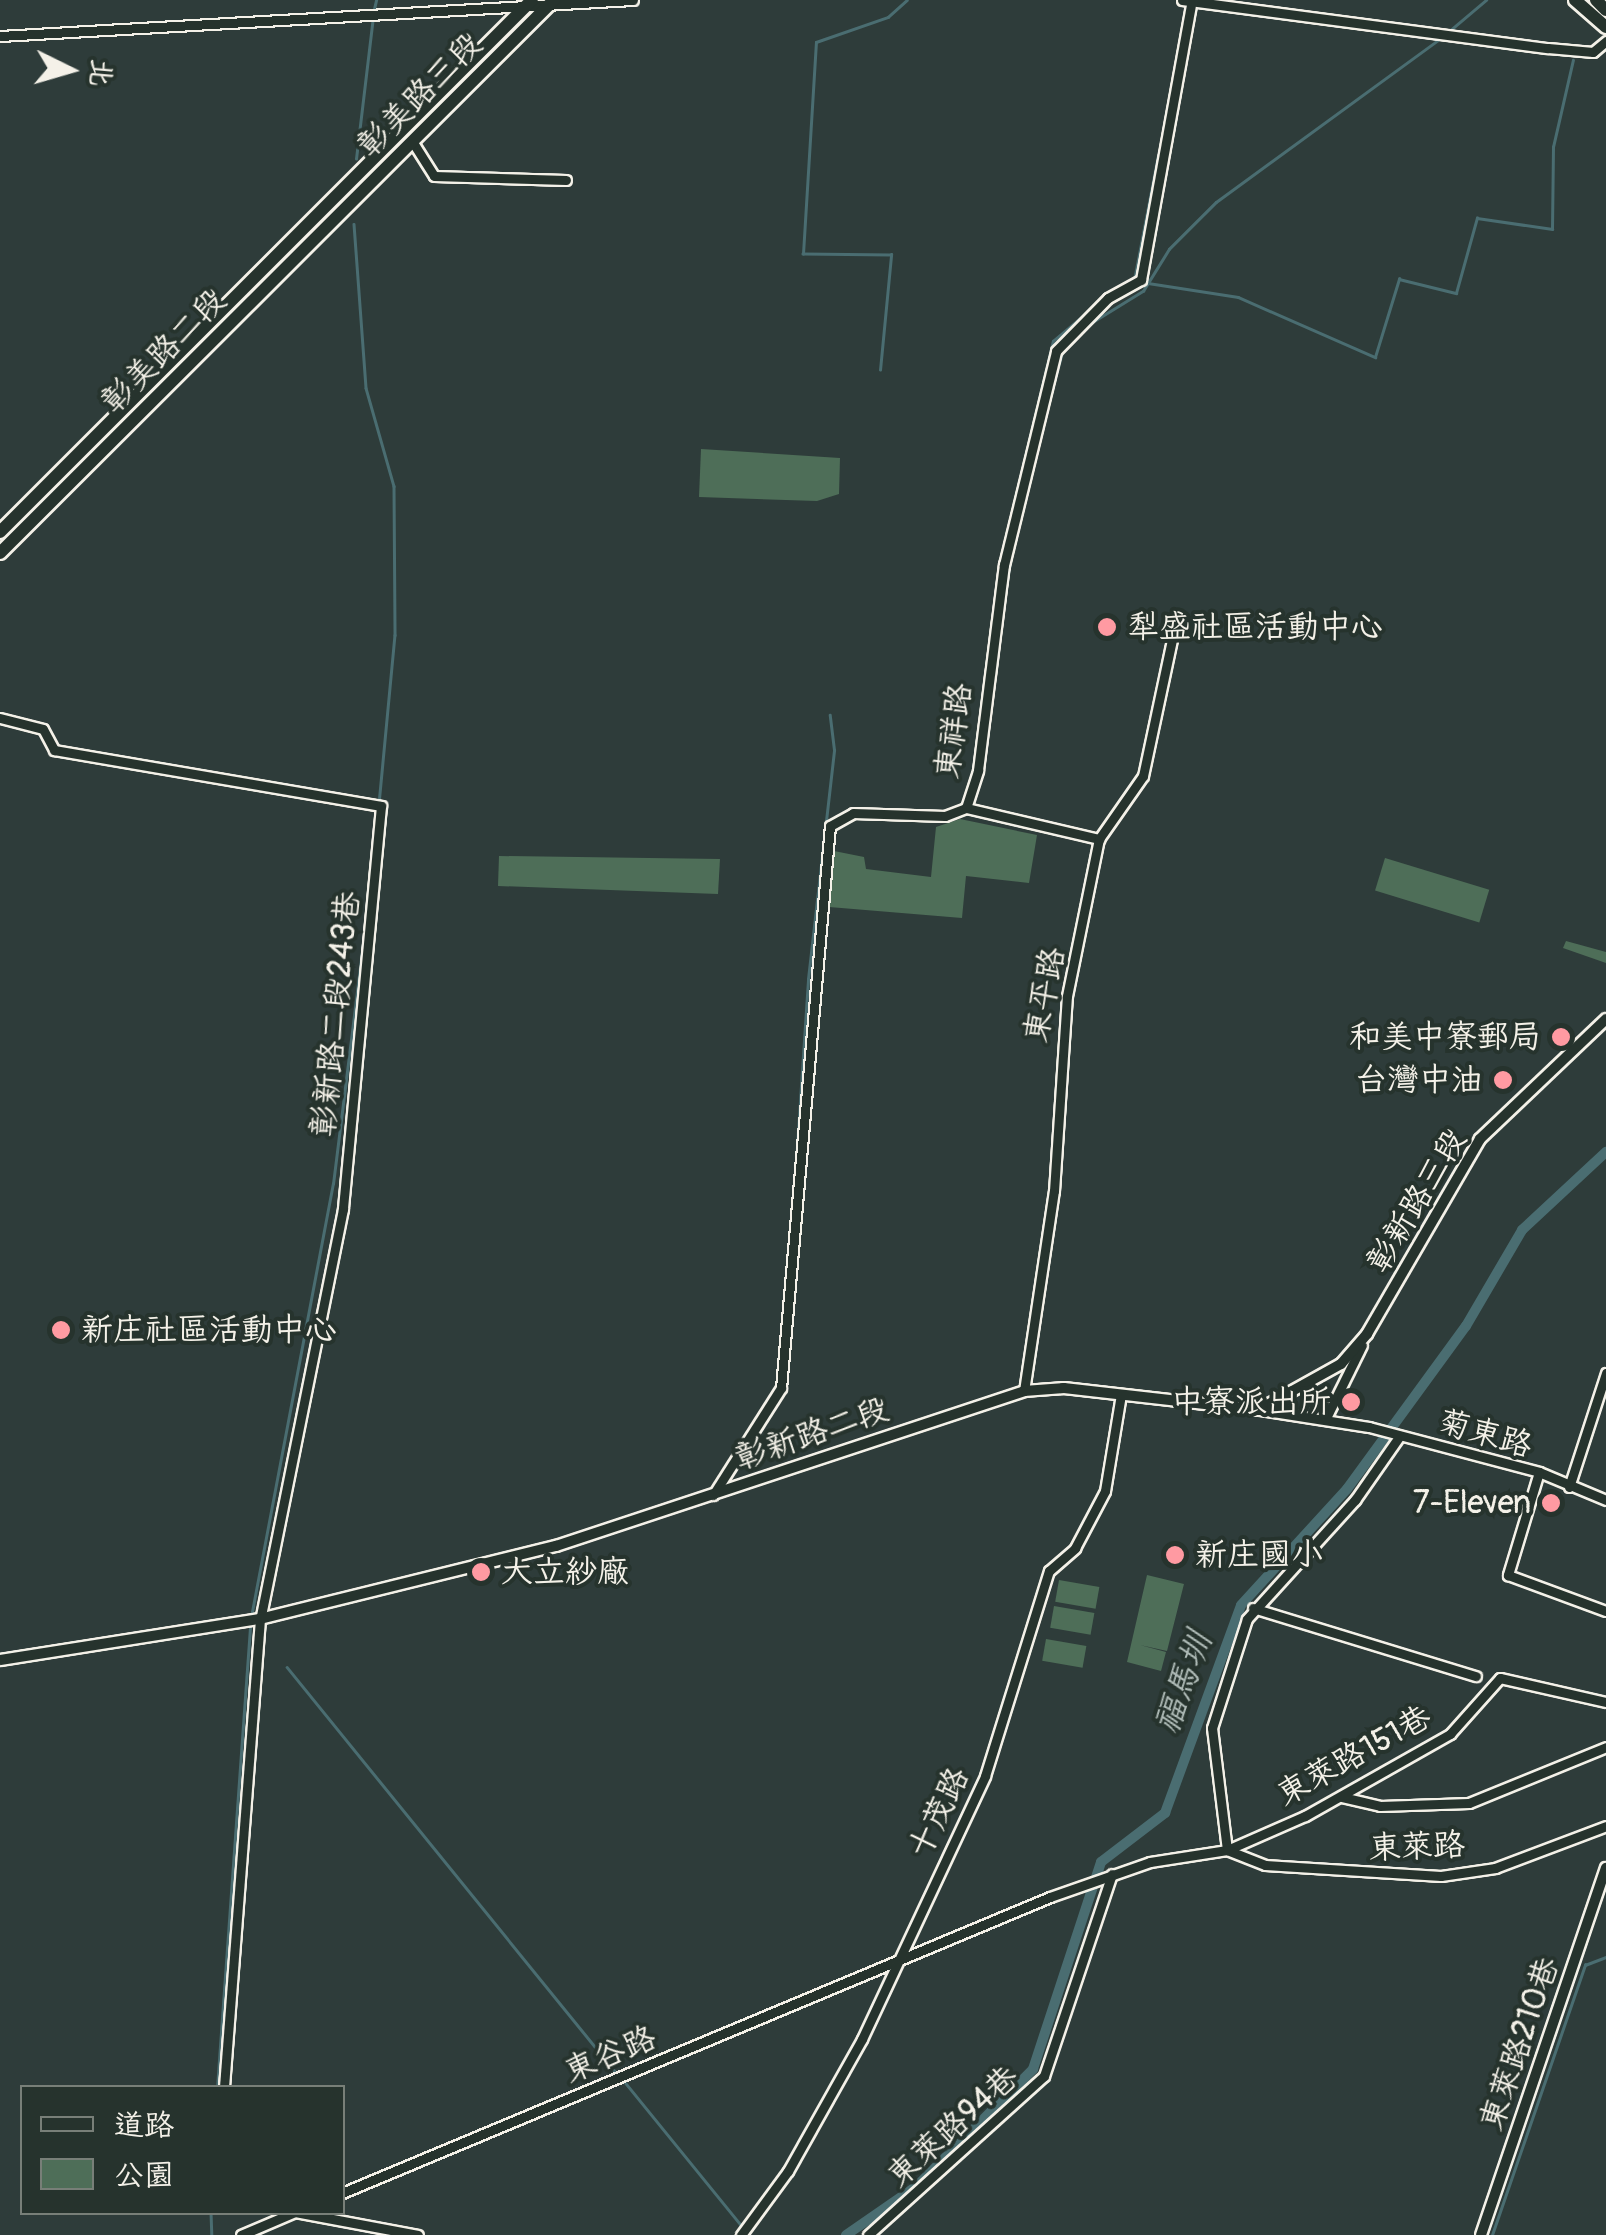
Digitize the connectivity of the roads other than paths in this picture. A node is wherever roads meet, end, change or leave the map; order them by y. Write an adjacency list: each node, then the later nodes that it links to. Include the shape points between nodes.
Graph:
1 (632, 0): 6 (street)
2 (1182, 0): 5 (street)
3 (1575, 0): 8 (main road)
4 (1596, 0): 7 (main road)
5 (1192, 1): 10 (street, via 1593,52); 19 (street, 東祥路, via 1141,280 1108,298 1056,351 1004,565 978,770)
6 (540, 3): 9 (street); 11 (main road, 彰美路三段); 12 (main road, 彰美路三段)
7 (1606, 10)
8 (1606, 27)
9 (0, 36)
10 (1606, 40)
11 (412, 142): 12 (main road, 彰美路三段); 13 (street, via 434,176)
12 (364, 180): 14 (main road, 彰美路二段)
13 (566, 180)
14 (156, 388): 15 (main road, 彰美路二段); 16 (main road, 彰美路二段)
15 (0, 532)
16 (0, 553)
17 (1174, 625): 20 (street, 東平路, via 1142,776)
18 (0, 718): 35 (street, 彰新路二段243巷, via 43,729 54,750 376,806 343,1208)
19 (966, 808): 20 (street); 31 (street, 東祥路, via 945,816 853,813 830,826 781,1388)
20 (1099, 839): 24 (street, 東平路, via 1066,996 1054,1191)
21 (1606, 1018): 22 (street, 彰新路三段, via 1480,1139)
22 (1367, 1334): 26 (street, via 1340,1364); 27 (street)
23 (1606, 1373): 30 (street)
24 (1024, 1392): 25 (street, 彰新路二段); 31 (street, 彰新路二段)
25 (1121, 1394): 26 (street, 彰新路二段); 45 (street, 十茂路, via 1105,1491 1074,1548 1050,1571 1027,1656 1014,1674 1003,1734)
26 (1258, 1410): 27 (street)
27 (1326, 1418): 28 (street, 菊東路)
28 (1395, 1435): 29 (street, 菊東路); 33 (street, via 1312,1552)
29 (1539, 1472): 30 (street); 34 (street, 菊東路, via 1508,1576)
30 (1568, 1487): 32 (street)
31 (712, 1495): 35 (street, 彰新路二段, via 556,1546)
32 (1606, 1500)
33 (1253, 1608): 37 (street); 42 (street, via 1212,1728)
34 (1606, 1611)
35 (254, 1620): 36 (street, 彰新路二段); 46 (street)
36 (0, 1660)
37 (1476, 1676)
38 (1606, 1702): 40 (street, 東萊路151巷, via 1500,1678 1450,1734)
39 (1606, 1747): 40 (street, via 1469,1803 1380,1806)
40 (1342, 1796): 42 (street, 東萊路151巷)
41 (1606, 1826): 42 (street, 東萊路, via 1495,1868 1442,1876 1265,1865)
42 (1226, 1850): 44 (street)
43 (1606, 1868): 55 (street, 東萊路210巷)
44 (1112, 1874): 45 (street); 54 (street, 東萊路94巷, via 1044,2076)
45 (896, 1963): 47 (street, 東谷路); 53 (street, 十茂路, via 788,2171)
46 (224, 2085)
47 (345, 2192)
48 (288, 2215): 51 (street)
49 (305, 2215): 50 (street)
50 (360, 2232): 52 (street, via 380,2224)
51 (242, 2235)
52 (417, 2235)
53 (740, 2235)
54 (868, 2235)
55 (1481, 2235)

